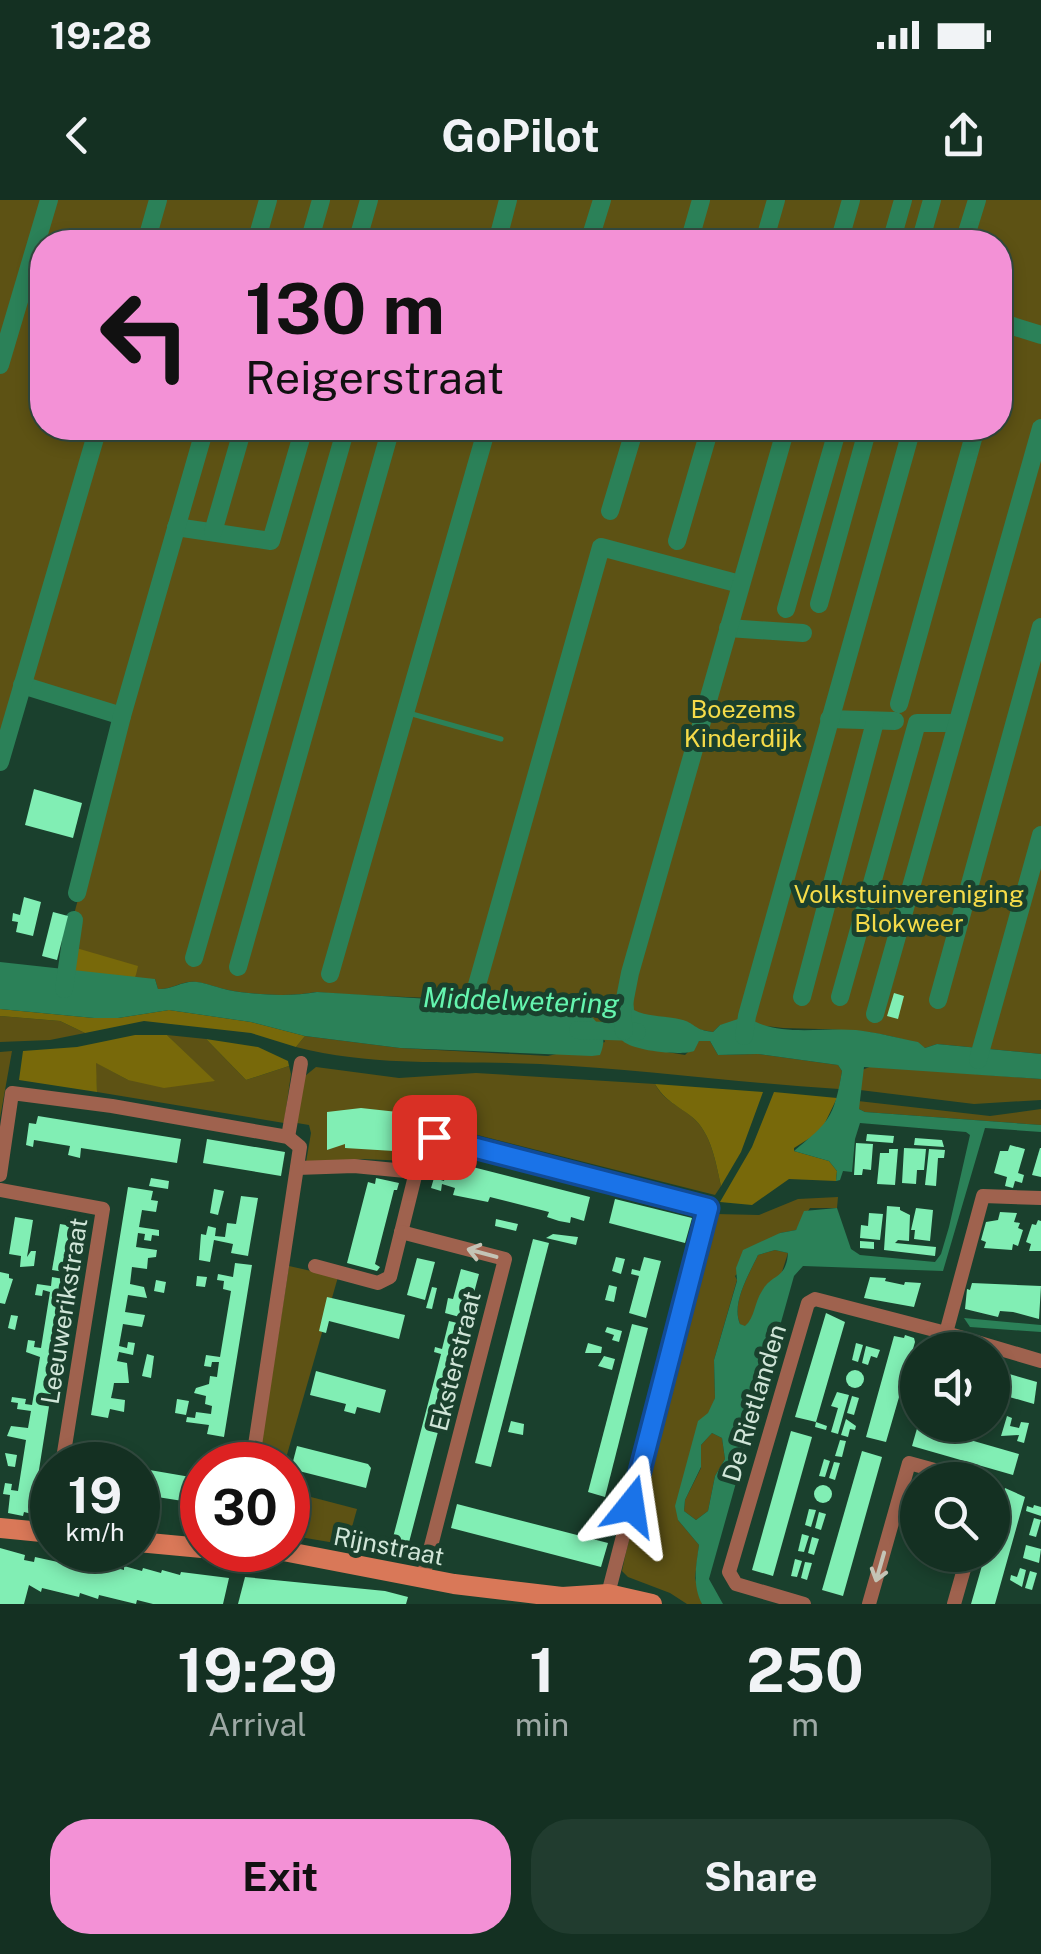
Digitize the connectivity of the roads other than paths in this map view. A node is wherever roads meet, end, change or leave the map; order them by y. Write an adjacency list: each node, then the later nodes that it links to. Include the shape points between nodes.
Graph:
1 (301, 1063): 2 (street)
2 (288, 1137): 3 (street, via 300,1147); 5 (street, via 12,1093)
3 (297, 1168): 4 (street); 15 (street)
4 (416, 1172): 8 (street); 22 (street, via 434,1137 708,1208)
5 (0, 1175)
6 (0, 1190): 14 (street, Leeuwerikstraat, via 103,1209)
7 (1041, 1198): 11 (street, via 983,1196)
8 (401, 1232): 9 (street, via 390,1277 378,1283); 21 (street, Eksterstraat, one-way to 8, via 505,1259)
9 (315, 1266)
10 (942, 1332): 24 (street, De Rietlanden, via 815,1299 808,1303 729,1572 736,1584)
11 (946, 1332)
12 (1010, 1352): 13 (street)
13 (1041, 1361)
14 (66, 1442)
15 (255, 1442)
16 (900, 1497): 25 (street, one-way to 25)
17 (0, 1528): 18 (street)
18 (30, 1529)
19 (310, 1556): 21 (street, Rijnstraat)
20 (963, 1572): 26 (street)
21 (423, 1577): 22 (street, Rijnstraat, via 562,1597)
22 (608, 1594): 23 (street, Rijnstraat)
23 (652, 1604)
24 (804, 1604)
25 (869, 1604)
26 (954, 1604)

